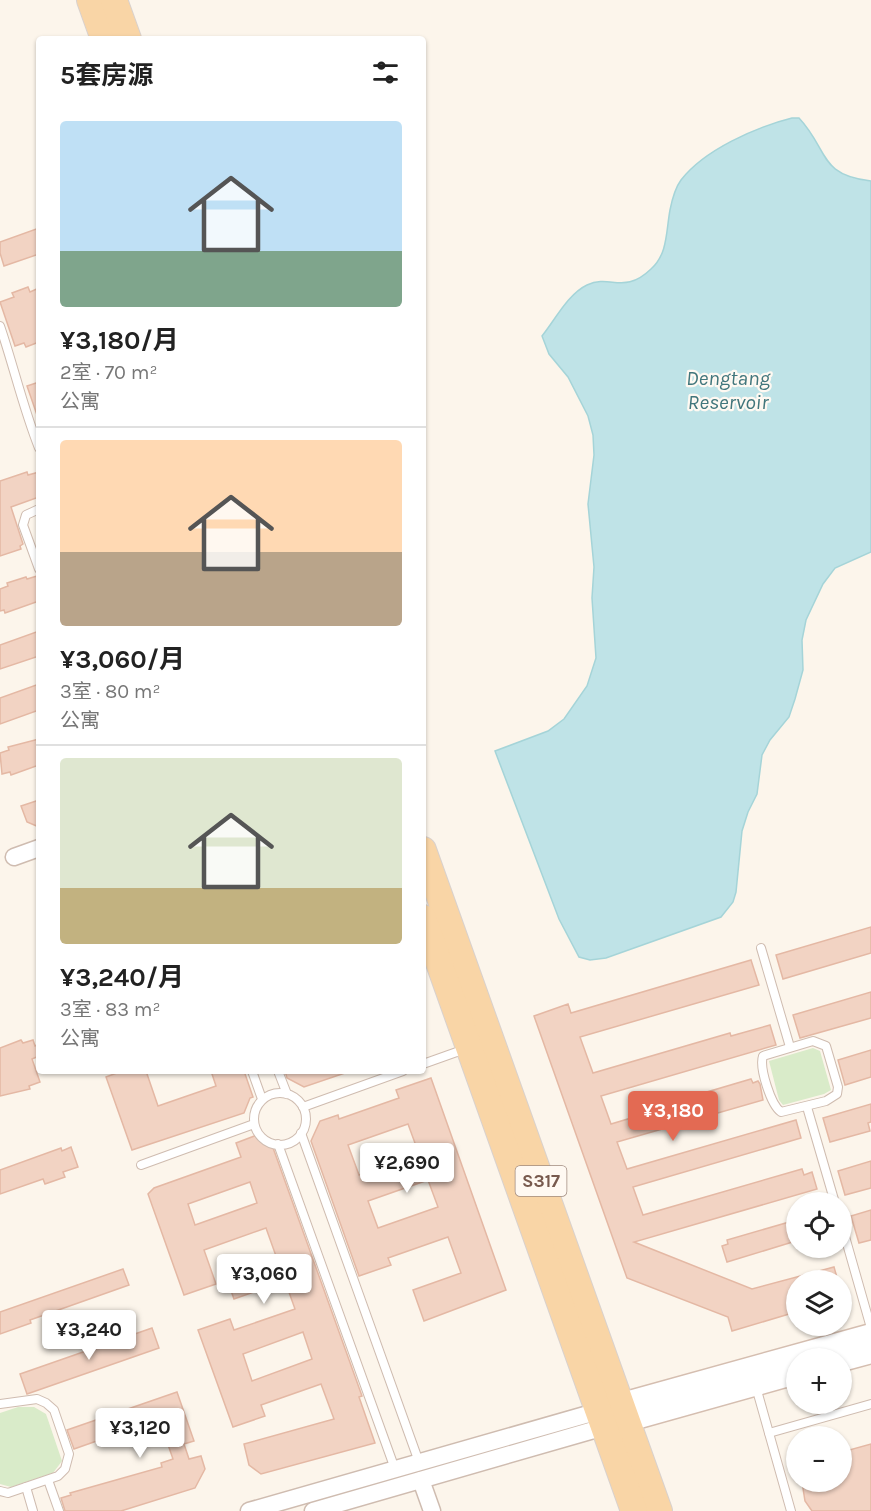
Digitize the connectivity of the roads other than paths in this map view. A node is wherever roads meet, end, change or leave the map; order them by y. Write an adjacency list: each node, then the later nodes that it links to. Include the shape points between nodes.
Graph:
1 (90, 0): 3 (main road)
2 (114, 0): 4 (main road)
3 (103, 36)
4 (127, 36)
5 (0, 326): 6 (lane)
6 (36, 440)
7 (36, 510): 8 (lane, via 26,515 23,525)
8 (36, 561)
9 (36, 849): 10 (street)
10 (14, 857)
11 (426, 859): 38 (main road, S317)
12 (426, 926): 14 (main road, S317)
13 (760, 948): 15 (lane)
14 (469, 1047): 16 (lane); 38 (main road, S317)
15 (789, 1047): 23 (lane, via 763,1056 761,1063 773,1103 781,1112); 23 (lane, via 813,1041 826,1046 837,1094)
16 (426, 1063)
17 (253, 1074): 21 (lane)
18 (279, 1074): 20 (lane)
19 (395, 1074): 22 (lane)
20 (286, 1094): 21 (lane); 22 (lane)
21 (262, 1099): 24 (lane, via 255,1111)
22 (303, 1107): 25 (lane)
23 (807, 1107): 28 (lane)
24 (254, 1124): 26 (lane, via 266,1140); 27 (lane)
25 (301, 1133): 26 (lane); 40 (lane)
26 (278, 1144): 41 (lane)
27 (141, 1165)
28 (832, 1192)
29 (851, 1258): 30 (lane)
30 (871, 1328)
31 (871, 1335): 38 (main road)
32 (871, 1352): 33 (main road)
33 (852, 1357)
34 (786, 1375): 35 (main road)
35 (755, 1384): 38 (main road); 39 (lane)
36 (0, 1404): 42 (lane, via 37,1399 54,1410 69,1454 65,1469)
37 (871, 1404): 39 (lane)
38 (612, 1416): 40 (street); 43 (street); 52 (main road, S317); 53 (main road, S317)
39 (769, 1433): 54 (lane)
40 (419, 1462): 41 (street)
41 (395, 1469): 49 (street)
42 (48, 1480): 44 (lane); 48 (lane)
43 (421, 1480): 46 (street); 51 (street)
44 (26, 1487): 45 (lane, via 8,1493); 47 (lane)
45 (0, 1491)
46 (338, 1508): 50 (street)
47 (33, 1511)
48 (59, 1511)
49 (249, 1511)
50 (313, 1511)
51 (432, 1511)
52 (634, 1511)
53 (658, 1511)
54 (791, 1511)

